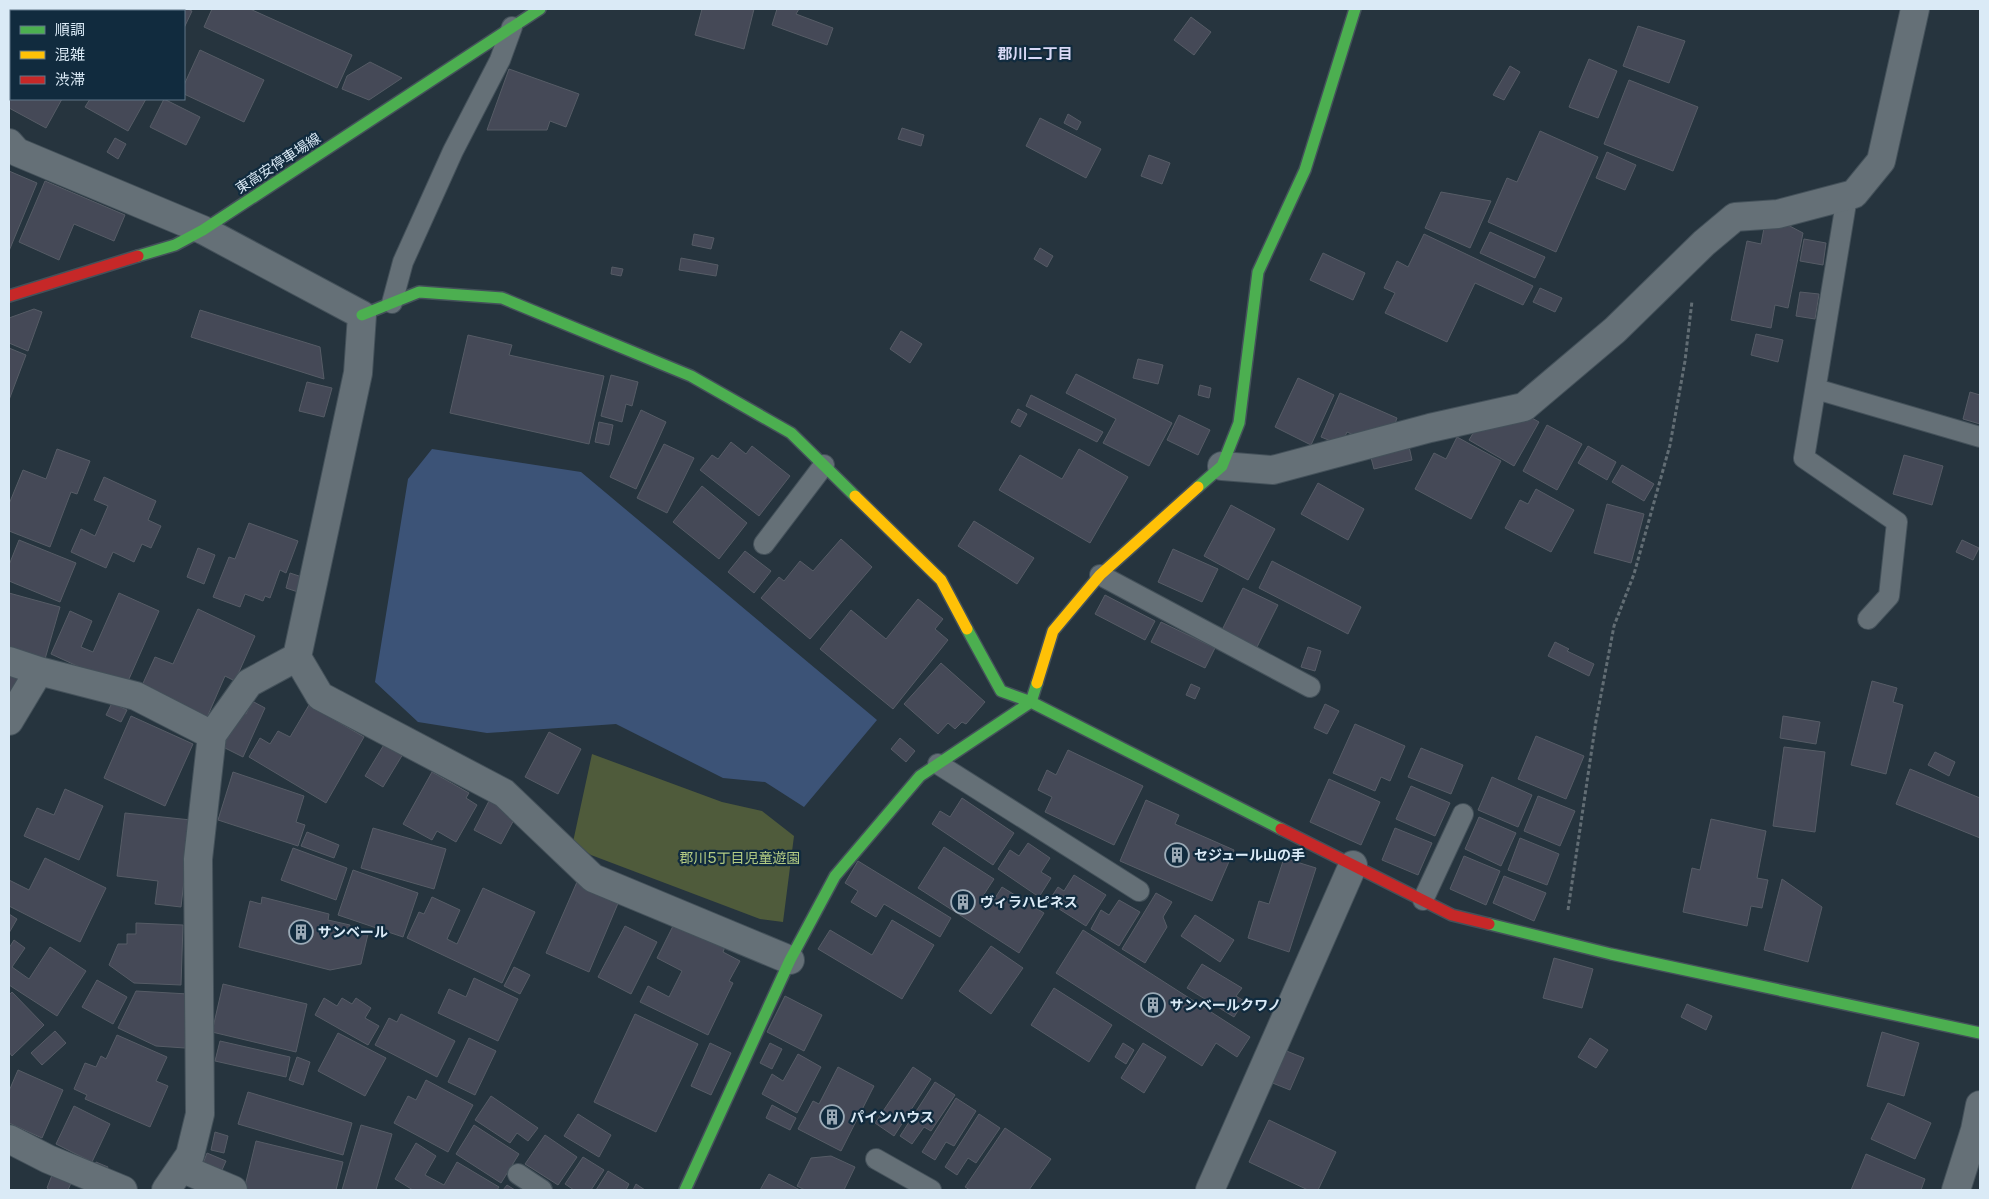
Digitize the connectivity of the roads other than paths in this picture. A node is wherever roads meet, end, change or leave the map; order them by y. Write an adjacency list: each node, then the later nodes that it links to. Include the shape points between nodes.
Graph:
1 (540, 9): 4 (street, 東高安停車場線)
2 (1355, 9): 14 (street, via 1305,170 1258,272 1239,423)
3 (1915, 9): 6 (street, via 1881,161 1854,194)
4 (512, 27): 7 (street, 東高安停車場線); 9 (lane, via 500,60 453,151 407,254)
5 (9, 143): 7 (street, via 17,152)
6 (1847, 197): 11 (lane); 14 (street, via 1778,214 1735,216 1615,330 1524,407 1430,428 1273,470)
7 (203, 230): 8 (street, 東高安停車場線, via 175,245); 10 (street)
8 (9, 296)
9 (392, 303): 10 (street); 13 (street, via 419,292 502,298 691,376 791,433)
10 (362, 315): 18 (street, via 358,373)
11 (1816, 389): 12 (lane); 17 (lane, via 1804,458 1897,522 1889,596)
12 (1980, 437)
13 (824, 465): 15 (lane); 22 (street, via 941,580 1001,691)
14 (1222, 466): 16 (street)
15 (764, 544)
16 (1100, 575): 21 (lane); 22 (street, via 1053,630)
17 (1868, 619)
18 (297, 657): 24 (street, via 249,683); 30 (street, via 320,696 504,793 593,878)
19 (9, 661): 20 (street)
20 (39, 671): 23 (street); 24 (street, via 136,696)
21 (1310, 687)
22 (1031, 702): 25 (street); 27 (street)
23 (9, 722)
24 (212, 735): 35 (street, via 198,859 200,1114 190,1155)
25 (938, 764): 28 (lane); 30 (street, via 920,776 835,876)
26 (1463, 814): 29 (lane)
27 (1353, 865): 29 (street); 43 (street)
28 (1139, 891)
29 (1423, 900): 31 (street, via 1452,915 1564,942)
30 (790, 960): 41 (street)
31 (1980, 1033)
32 (1980, 1105): 44 (street)
33 (9, 1139): 37 (street)
34 (876, 1159): 42 (lane)
35 (181, 1168): 38 (street); 39 (street)
36 (518, 1174): 40 (lane)
37 (123, 1190)
38 (166, 1190)
39 (233, 1190)
40 (542, 1190)
41 (685, 1190)
42 (931, 1190)
43 (1210, 1190)
44 (1956, 1190)

